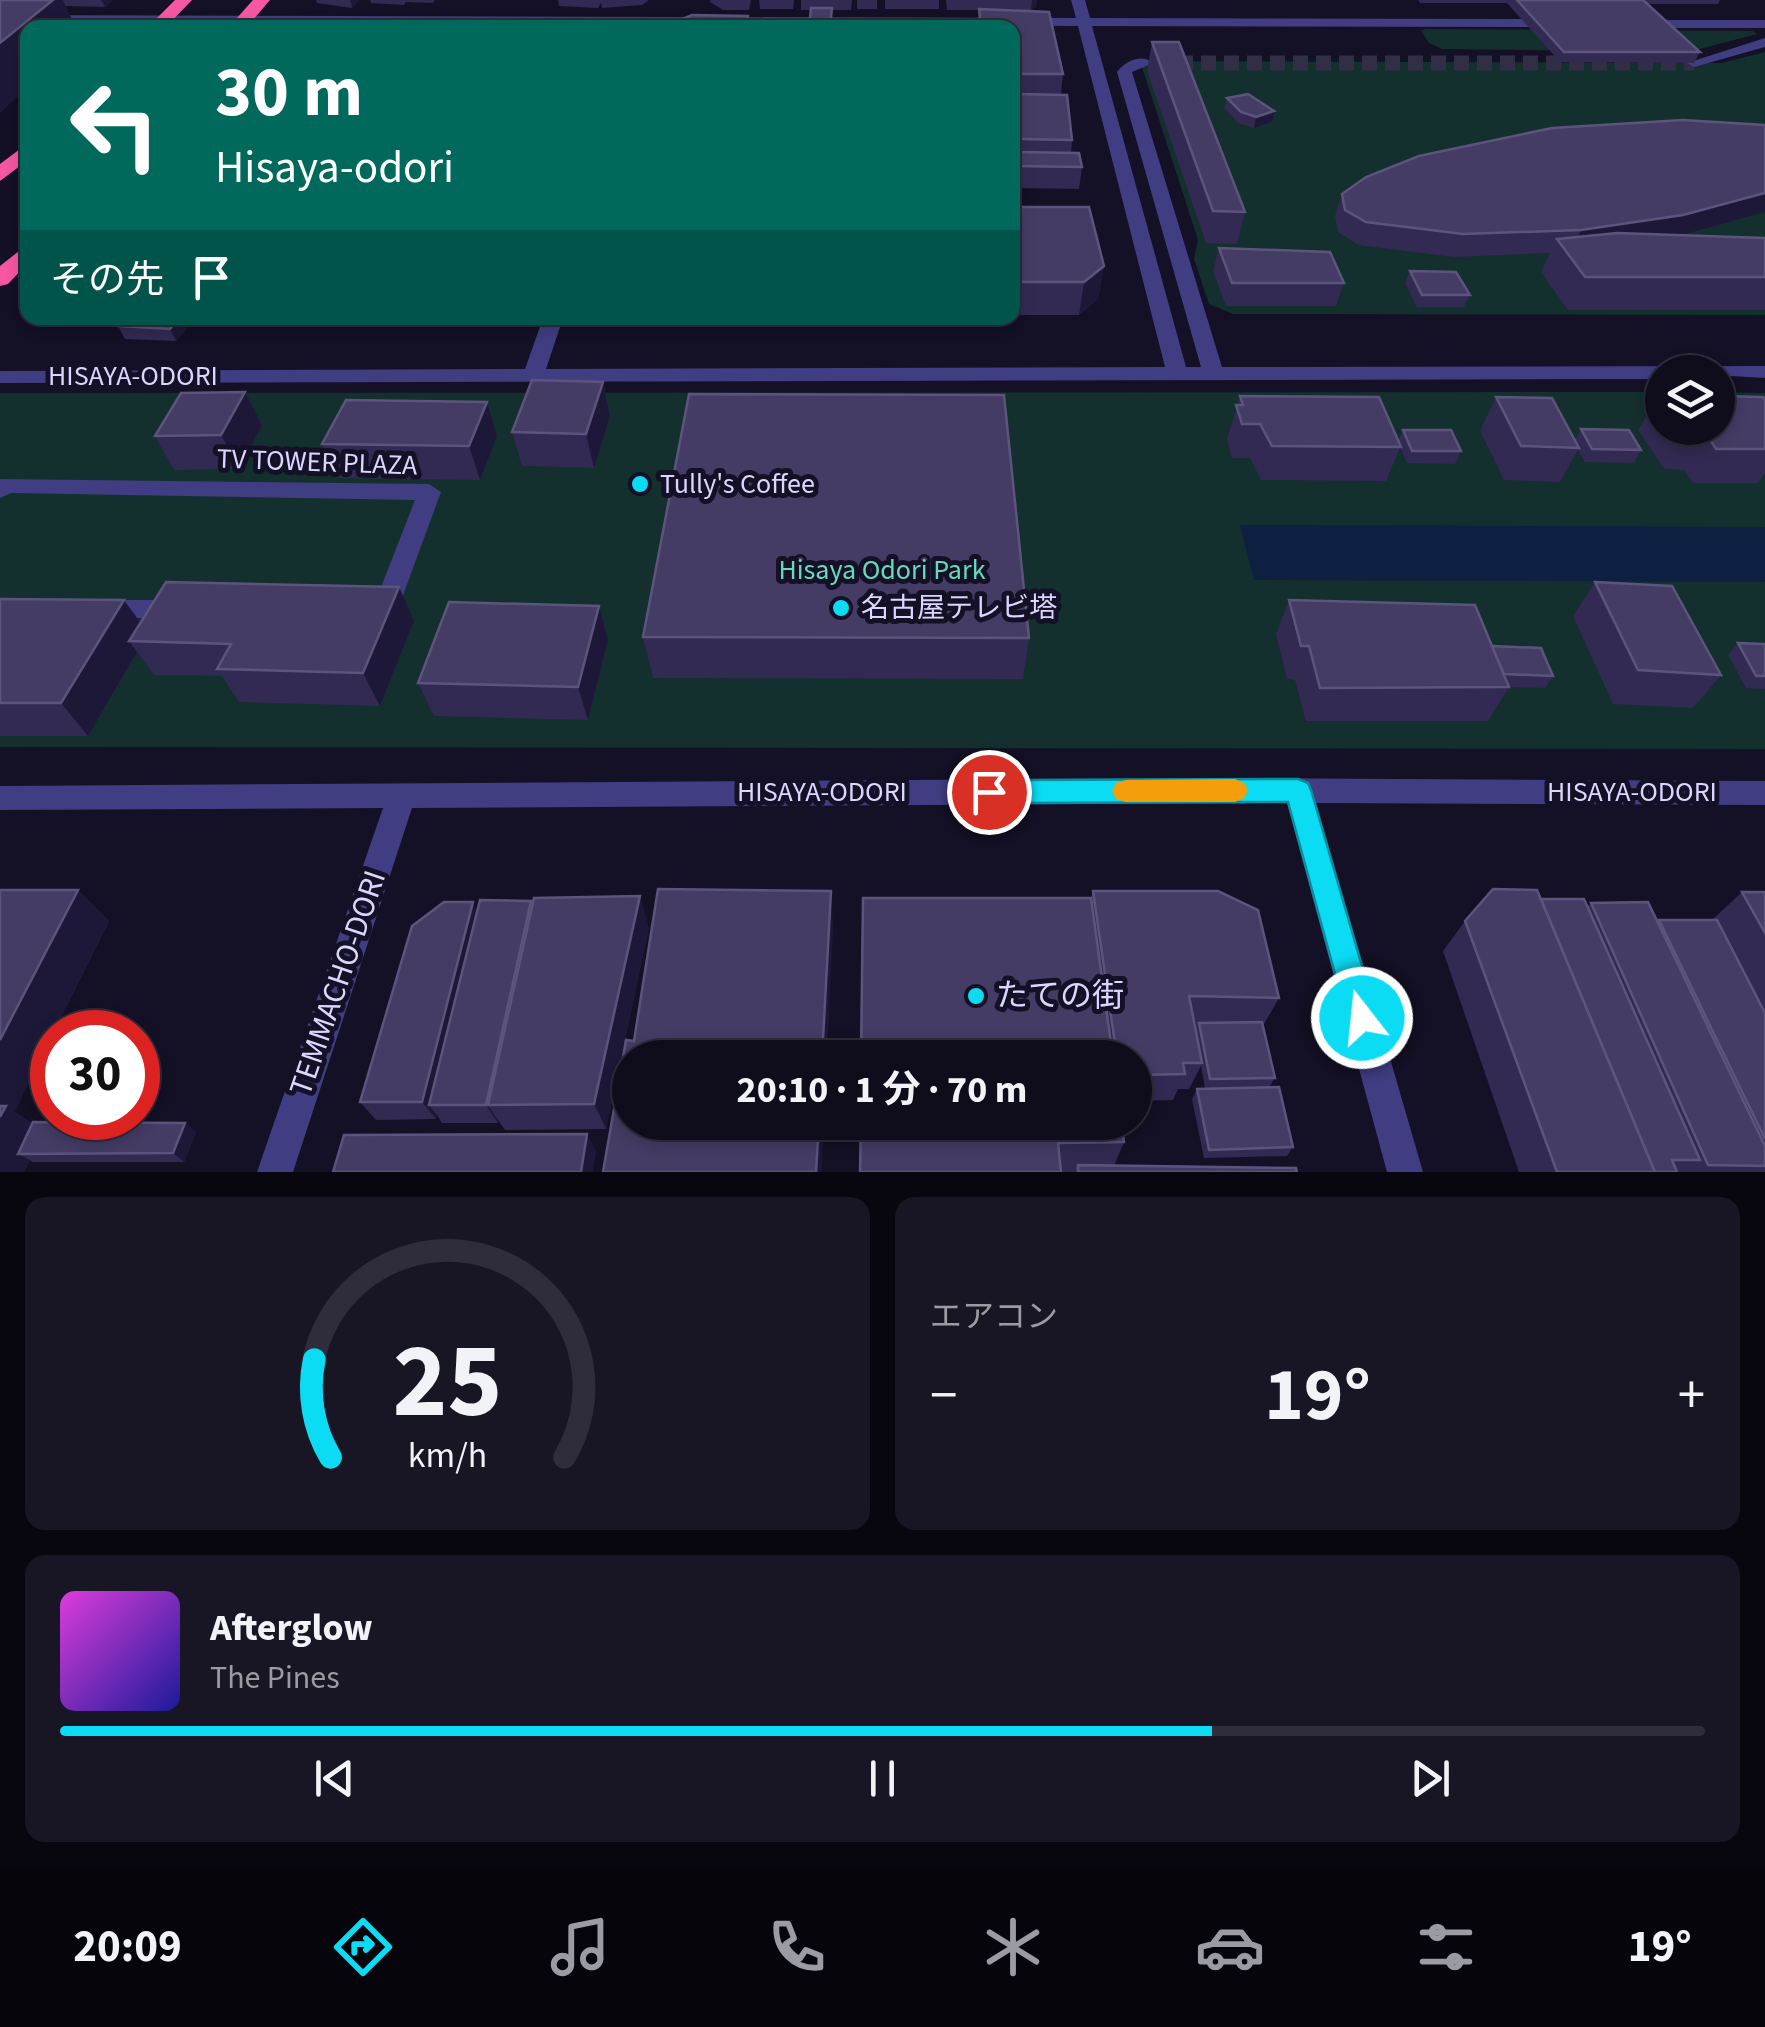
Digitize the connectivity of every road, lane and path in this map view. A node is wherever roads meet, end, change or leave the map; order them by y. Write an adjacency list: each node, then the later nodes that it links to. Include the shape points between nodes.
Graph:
1 (184, 0): 7 (highway)
2 (262, 0): 8 (highway)
3 (679, 0): 9 (street)
4 (1078, 0): 11 (street)
5 (0, 19): 6 (street)
6 (32, 20)
7 (162, 20)
8 (244, 20)
9 (658, 20)
10 (1020, 22): 11 (street)
11 (1084, 22): 12 (street); 25 (street)
12 (1584, 24)
13 (1624, 24): 14 (street)
14 (1765, 24)
15 (1765, 42): 17 (street)
16 (1146, 63): 26 (street, via 1130,64 1124,72)
17 (1694, 63)
18 (20, 156): 19 (highway)
19 (0, 175)
20 (20, 259): 21 (highway)
21 (0, 280)
22 (551, 325): 24 (street)
23 (1765, 372): 26 (street, HISAYA-ODORI)
24 (534, 373): 25 (street, HISAYA-ODORI); 27 (street, HISAYA-ODORI)
25 (1177, 374): 26 (street, HISAYA-ODORI)
26 (1214, 374)
27 (0, 377)
28 (0, 490): 31 (street, TV TOWER PLAZA, via 4,484 429,492 385,609)
29 (79, 608): 30 (street)
30 (196, 609)
31 (348, 609)
32 (1298, 790): 33 (street, HISAYA-ODORI); 34 (street, HISAYA-ODORI); 37 (street)
33 (1765, 793)
34 (402, 794): 35 (street, HISAYA-ODORI); 36 (street, TEMMACHO-DORI)
35 (0, 798)
36 (274, 1172)
37 (1405, 1172)

